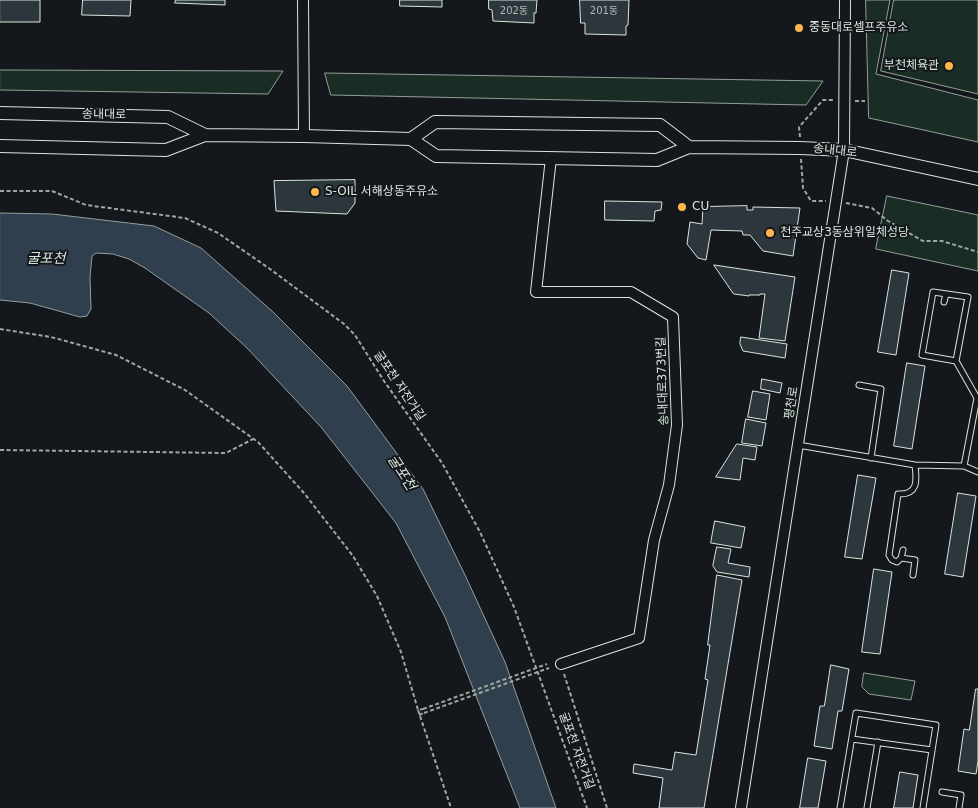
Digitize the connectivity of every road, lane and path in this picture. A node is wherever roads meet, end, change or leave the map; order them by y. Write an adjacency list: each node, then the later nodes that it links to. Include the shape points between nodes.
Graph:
1 (303, 0): 7 (street)
2 (845, 0): 3 (street, 평천로)
3 (844, 100): 4 (path); 11 (path, via 822,100 800,127); 12 (street, 평천로)
4 (865, 101)
5 (0, 113): 6 (street, 송내대로, via 168,117)
6 (205, 135): 7 (street, 송내대로); 9 (street, 송내대로, via 166,150)
7 (304, 136): 8 (street, 송내대로)
8 (411, 139): 10 (street, via 435,122 660,125); 13 (street, 송내대로, via 436,156)
9 (0, 146)
10 (689, 147): 11 (street, 송내대로); 13 (street, 송내대로, via 656,160)
11 (800, 148): 12 (street, 송내대로); 16 (path, via 803,188 810,201)
12 (844, 150): 14 (street, 송내대로); 16 (street, 평천로)
13 (552, 158): 35 (street, 송내대로373번길, via 536,292 631,292 673,317 677,425 669,485 654,540 639,638)
14 (978, 179)
15 (0, 190): 44 (path, 굴포천 자전거길, via 52,191 86,205 185,218 218,233 355,335 442,463 480,532 514,607)
16 (836, 201): 17 (path, via 872,208 923,241 942,241); 25 (street, 평천로)
17 (978, 252)
18 (946, 294): 19 (lane); 21 (lane, via 968,297); 21 (lane, via 932,292 922,355)
19 (944, 302)
20 (0, 329): 24 (path, via 51,337 116,356 185,390)
21 (956, 362): 23 (lane)
22 (859, 385): 27 (lane, via 881,389)
23 (977, 398): 29 (lane)
24 (253, 439): 26 (path, via 226,453); 37 (path, via 304,493 353,556 377,596 401,652)
25 (798, 445): 27 (lane); 46 (street, 평천로)
26 (0, 450)
27 (871, 458): 28 (lane)
28 (915, 466): 29 (lane); 32 (lane, via 914,488 898,494 889,555 897,562)
29 (964, 466): 30 (lane)
30 (978, 472)
31 (903, 550): 32 (lane)
32 (901, 558): 33 (lane, via 916,560)
33 (913, 575)
34 (547, 664): 37 (path, bridge)
35 (561, 664): 45 (path)
36 (549, 668): 38 (path, bridge)
37 (418, 710): 38 (path)
38 (419, 715): 43 (path)
39 (852, 738): 40 (lane); 41 (lane, via 856,713 910,721 936,725); 47 (lane)
40 (878, 742): 41 (lane); 48 (lane)
41 (932, 750): 49 (lane)
42 (942, 792): 50 (lane, via 961,795)
43 (451, 808)
44 (587, 808)
45 (607, 808)
46 (741, 808)
47 (840, 808)
48 (867, 808)
49 (923, 808)
50 (959, 808)

